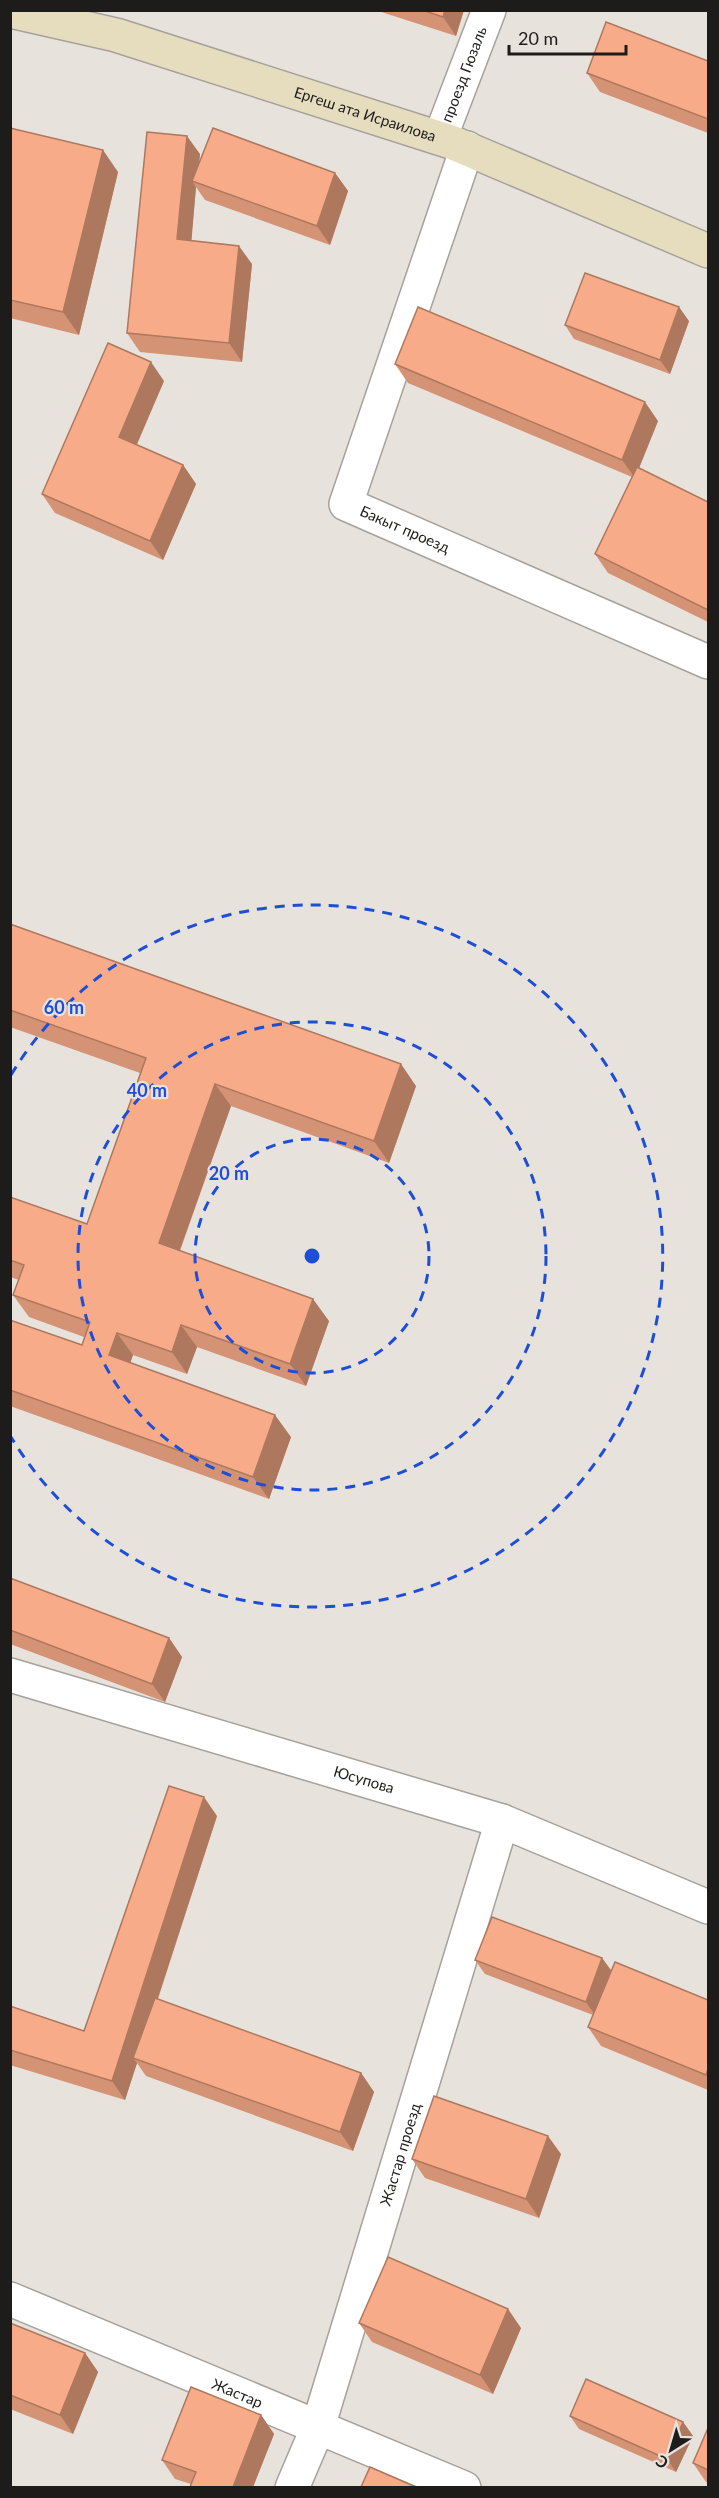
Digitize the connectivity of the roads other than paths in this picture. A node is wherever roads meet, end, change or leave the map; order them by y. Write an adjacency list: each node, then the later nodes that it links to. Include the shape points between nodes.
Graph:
1 (489, 10): 3 (street, проезд Гюзаль)
2 (10, 11): 3 (main road, Ергеш ата Исраилова, via 116,35)
3 (453, 143): 4 (main road, Ергеш ата Исраилова); 5 (street, Бакыт проезд, via 346,504)
4 (708, 251)
5 (708, 662)
6 (10, 1675): 7 (street, Юсупова)
7 (502, 1821): 8 (street, Юсупова); 10 (street, Жастар проезд)
8 (708, 1907)
9 (10, 2299): 10 (street, Жастар)
10 (318, 2427): 11 (street, Жастар проезд); 12 (street, Жастар)
11 (292, 2487)
12 (464, 2487)

